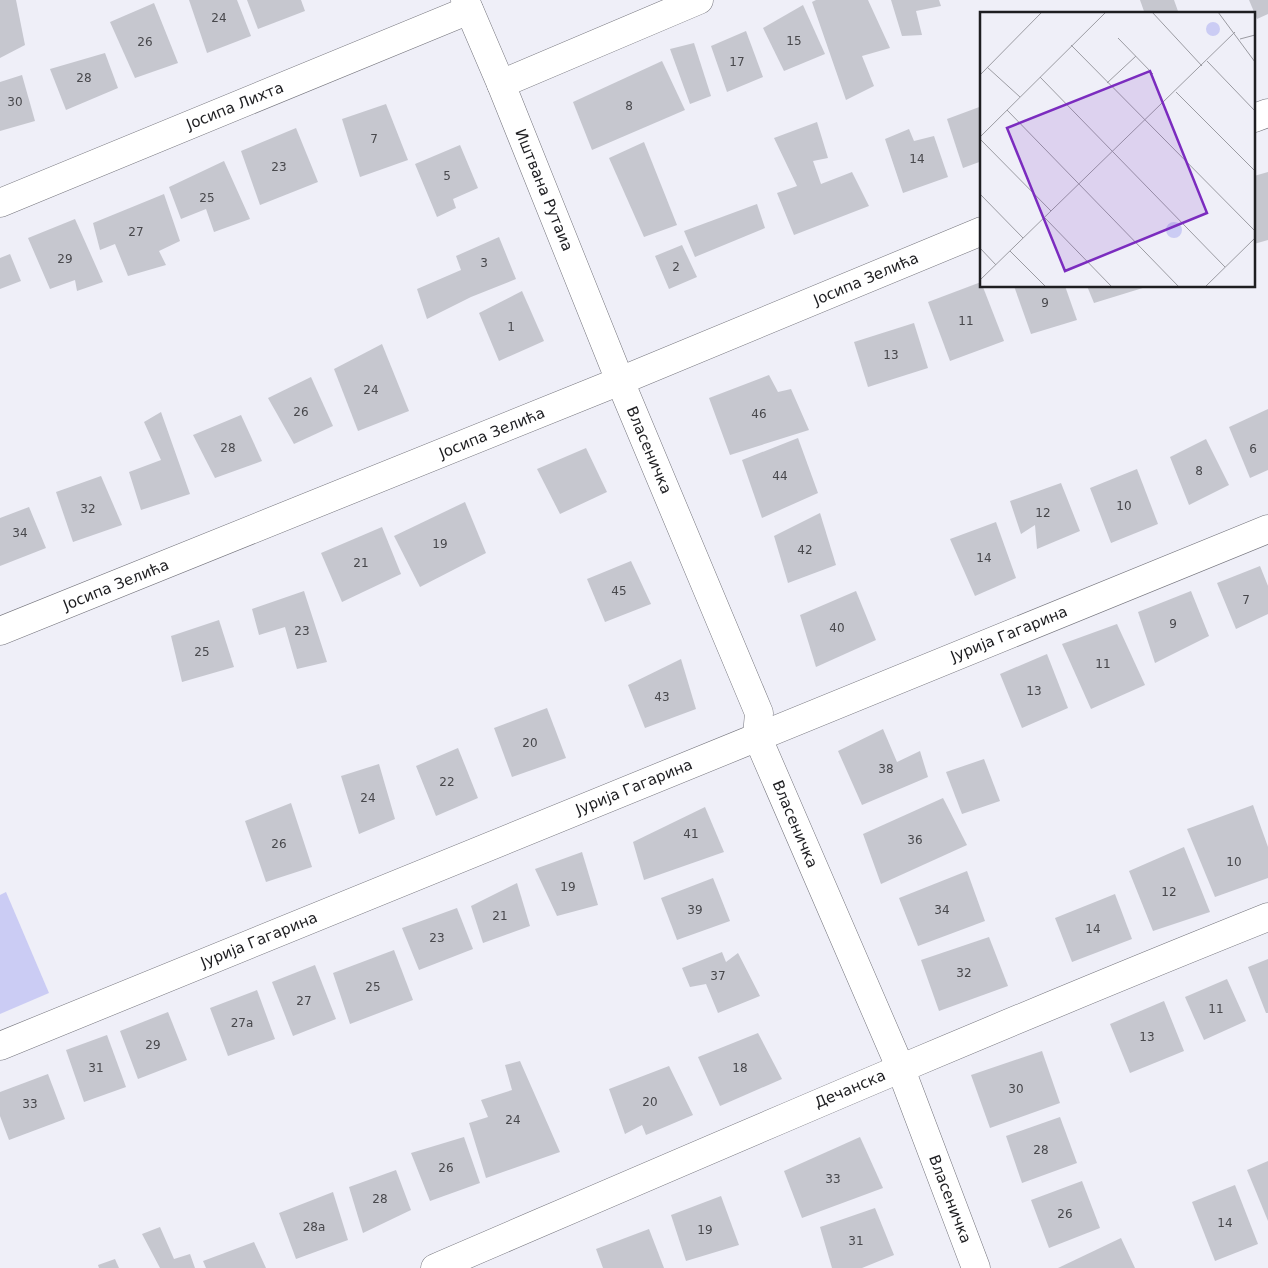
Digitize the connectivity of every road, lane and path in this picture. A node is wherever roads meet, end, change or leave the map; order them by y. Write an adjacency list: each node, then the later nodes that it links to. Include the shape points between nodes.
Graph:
1 (699, 0): 3 (street)
2 (467, 5): 3 (street, Иштвана Рутаиа); 6 (street, Јосипа Лихта)
3 (501, 84): 8 (street, Иштвана Рутаиа)
4 (1268, 113): 5 (street)
5 (1256, 117)
6 (0, 203)
7 (980, 232): 8 (street, Јосипа Зелића)
8 (620, 381): 10 (street, Јосипа Зелића); 11 (street, Власеничка, via 759,712)
9 (1268, 529): 11 (street, Јурија Гагарина)
10 (0, 631)
11 (757, 736): 13 (street, Јурија Гагарина); 14 (street, Власеничка)
12 (1268, 918): 14 (street, Дечанска)
13 (0, 1046)
14 (900, 1068): 15 (street, Дечанска); 16 (street, Власеничка)
15 (435, 1268)
16 (976, 1268)

